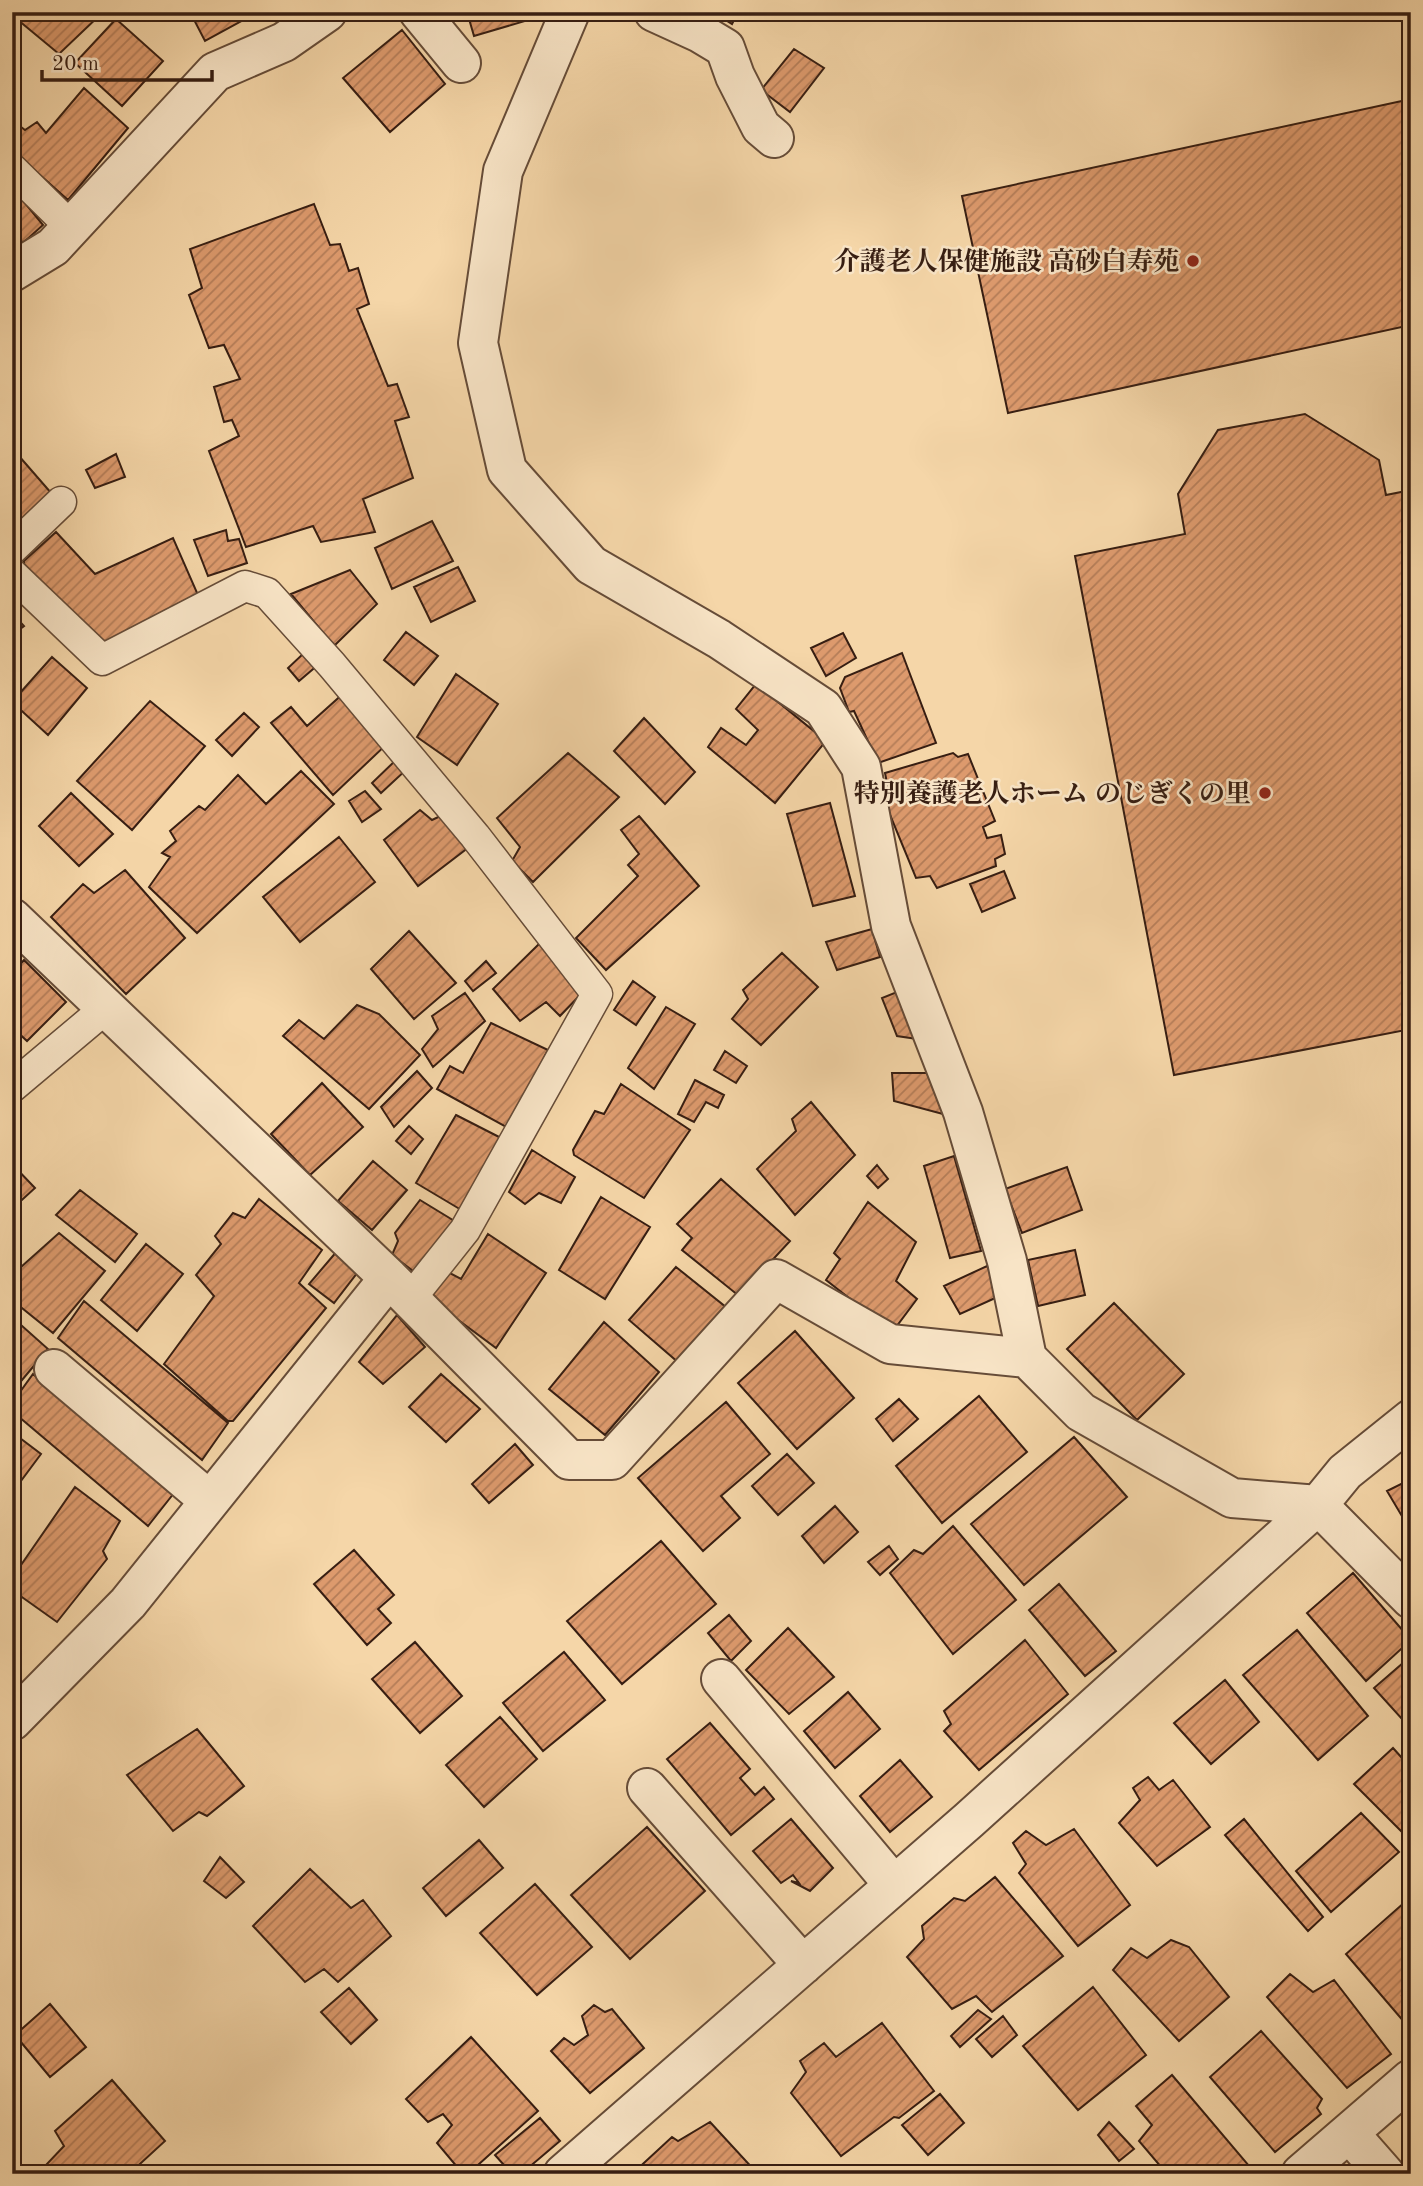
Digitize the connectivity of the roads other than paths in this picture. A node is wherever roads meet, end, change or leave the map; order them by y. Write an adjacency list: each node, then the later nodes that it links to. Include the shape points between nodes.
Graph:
1 (327, 12): 8 (street, via 284,42 215,72)
2 (419, 12): 5 (street)
3 (570, 12): 17 (street, via 503,171 478,343 508,470 591,565 719,639 823,708 861,767 891,926 963,1112 1007,1261)
4 (654, 12): 6 (street, via 725,48 761,127)
5 (461, 64)
6 (774, 138)
7 (12, 169): 8 (lane)
8 (71, 227): 9 (street, via 53,247)
9 (12, 272)
10 (61, 502): 11 (lane)
11 (12, 549)
12 (12, 573): 16 (lane, via 102,660 245,586 267,593 475,836 597,994 465,1230)
13 (12, 918): 14 (street)
14 (106, 1008): 15 (lane); 16 (street)
15 (12, 1087)
16 (399, 1288): 17 (street, via 569,1460 612,1460 776,1279 890,1343); 20 (street)
17 (1027, 1358): 21 (street, via 1081,1412 1232,1498)
18 (54, 1369): 20 (street)
19 (1411, 1419): 21 (street, via 1345,1472)
20 (210, 1500): 24 (street, via 128,1603)
21 (1318, 1505): 22 (street); 26 (street)
22 (1411, 1599)
23 (721, 1679): 26 (street)
24 (12, 1721)
25 (647, 1788): 27 (street)
26 (894, 1885): 27 (street)
27 (803, 1965): 30 (street)
28 (1411, 2079): 29 (street)
29 (1349, 2133): 31 (street); 32 (street)
30 (563, 2174)
31 (1301, 2174)
32 (1385, 2174)

